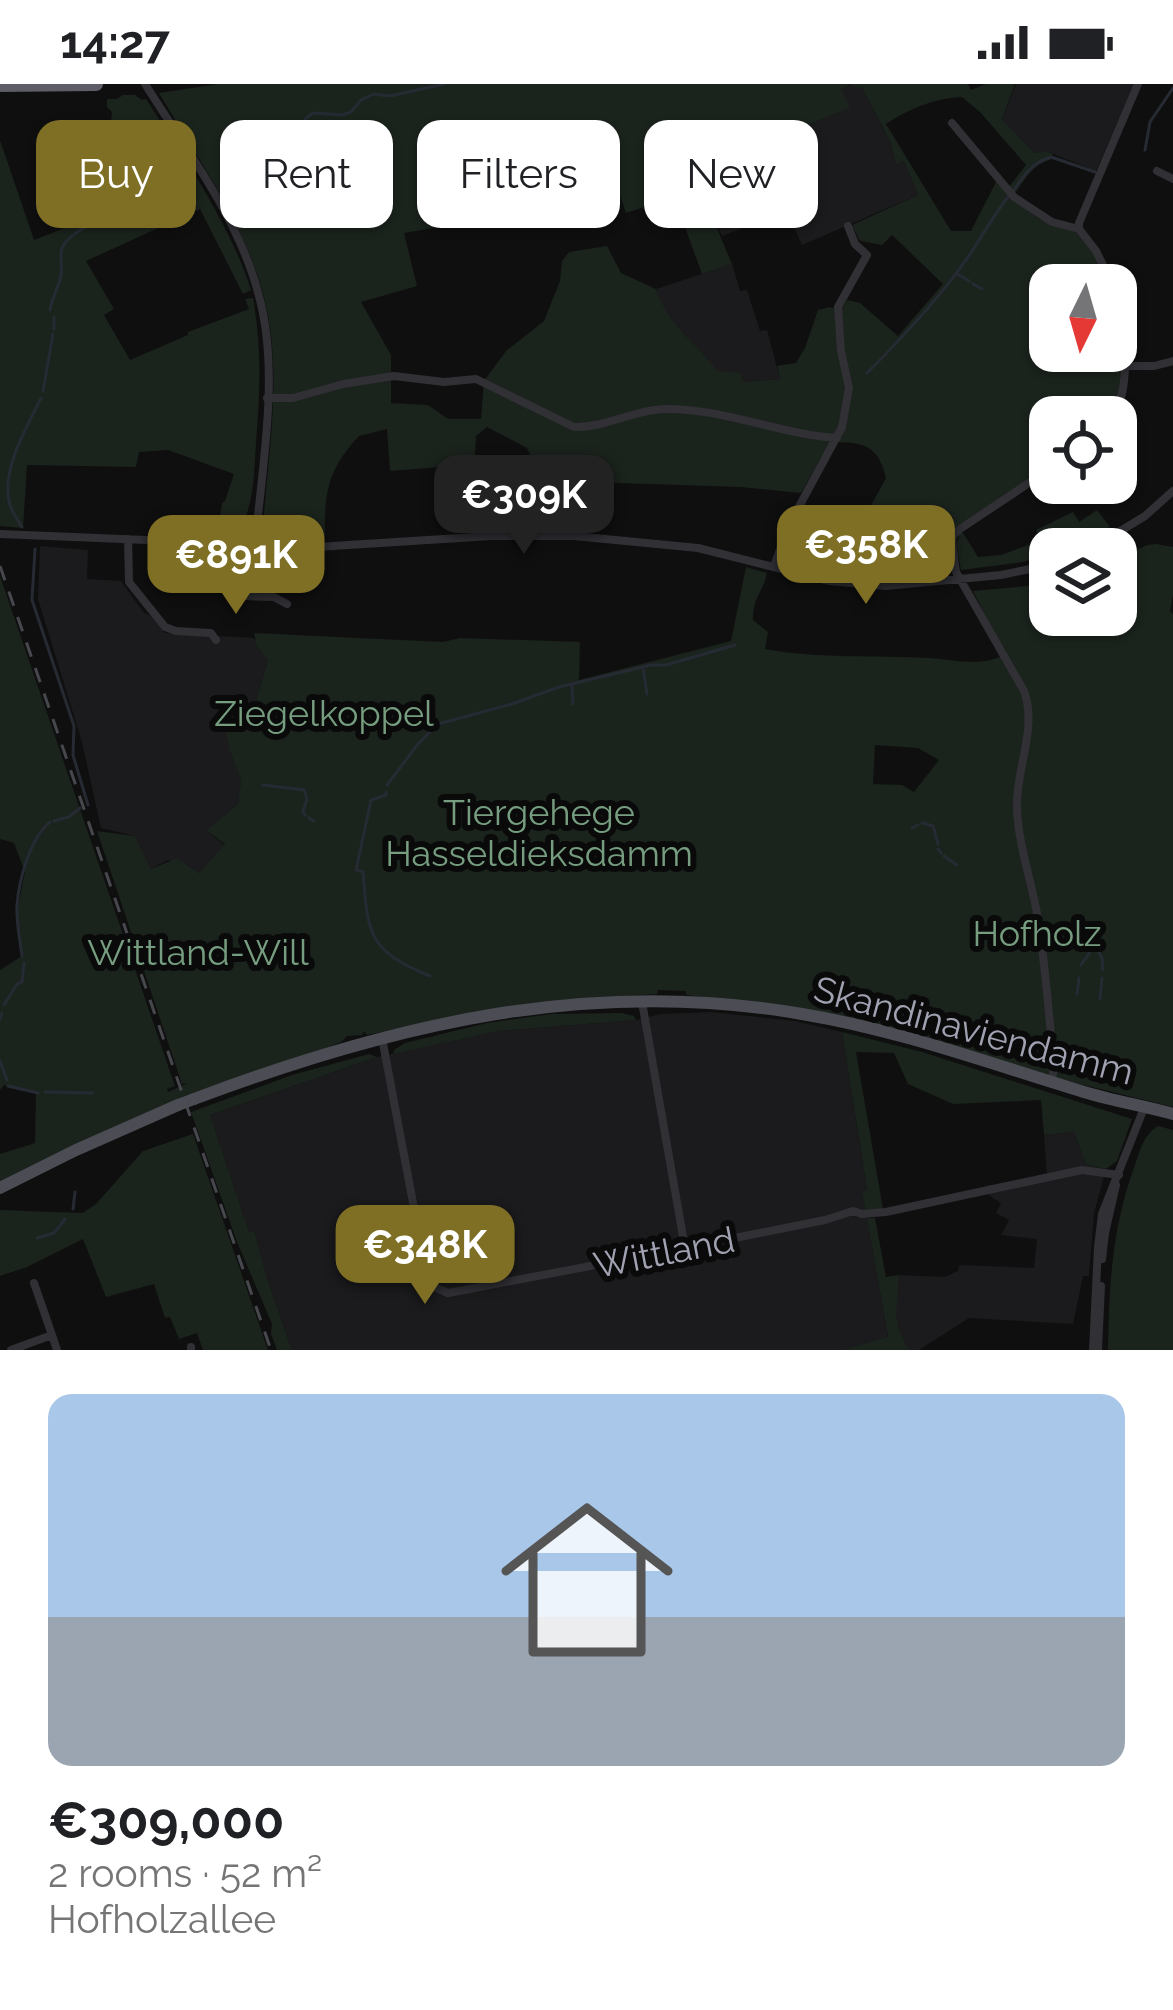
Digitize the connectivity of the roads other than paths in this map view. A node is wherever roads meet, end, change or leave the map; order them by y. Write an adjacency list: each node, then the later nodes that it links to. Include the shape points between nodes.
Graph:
1 (96, 84): 4 (highway)
2 (146, 84): 13 (street, via 252,271 266,331)
3 (1138, 84): 9 (street)
4 (0, 85)
5 (952, 123): 9 (street, via 1011,193 1044,218)
6 (1157, 171): 7 (street)
7 (1173, 179)
8 (848, 226): 14 (street, via 867,255 838,307 849,388)
9 (1079, 229): 10 (street)
10 (1102, 264)
11 (1173, 361): 12 (street)
12 (1137, 367)
13 (267, 398): 14 (street, via 394,376 476,379 574,427 666,409); 22 (street)
14 (837, 438): 23 (street)
15 (528, 472): 20 (street)
16 (1029, 484): 25 (street, via 953,536)
17 (1173, 491): 18 (street)
18 (1125, 528)
19 (0, 534): 21 (street)
20 (525, 535): 22 (street); 23 (street, via 671,545)
21 (128, 539): 22 (street); 27 (street, via 129,582 158,618 171,630)
22 (250, 545): 26 (street, via 242,596)
23 (774, 566): 25 (street, via 855,584)
24 (1029, 571): 25 (street)
25 (960, 579): 30 (street, via 1030,710 1017,815 1041,934)
26 (287, 604)
27 (216, 640)
28 (642, 1001): 29 (main road, Skandinaviendamm, via 525,1008); 30 (main road, Skandinaviendamm, via 804,1014); 35 (street)
29 (382, 1037): 34 (main road, Skandinaviendamm, bridge, via 194,1099); 35 (street, Wittland, via 426,1272 437,1289 458,1293)
30 (1052, 1081): 31 (main road, Skandinaviendamm)
31 (1144, 1107): 32 (main road, Skandinaviendamm); 33 (street)
32 (1173, 1114)
33 (1118, 1179): 35 (street, Wittland, via 1082,1170); 40 (street)
34 (0, 1188)
35 (685, 1248)
36 (34, 1283): 37 (street)
37 (52, 1335): 38 (street); 39 (street)
38 (11, 1350)
39 (57, 1350)
40 (1095, 1350)

